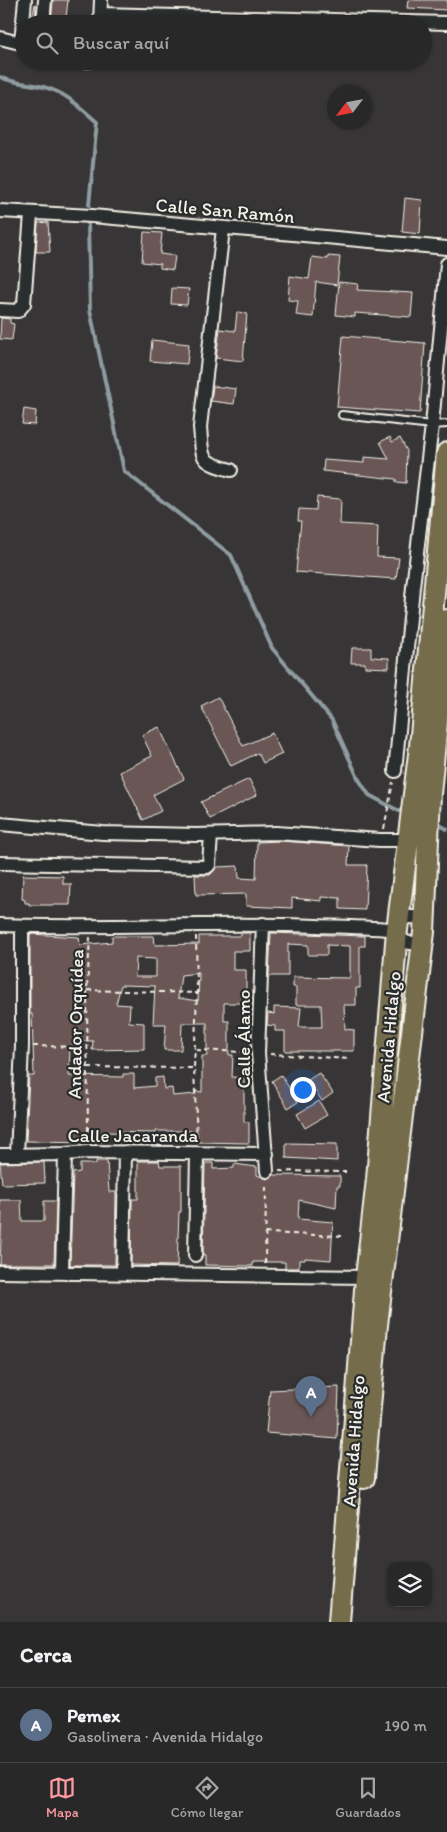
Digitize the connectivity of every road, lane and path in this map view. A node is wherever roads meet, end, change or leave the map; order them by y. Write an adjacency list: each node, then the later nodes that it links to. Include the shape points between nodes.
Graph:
1 (25, 0): 4 (street)
2 (45, 0): 5 (street)
3 (101, 0): 6 (street)
4 (24, 15)
5 (44, 15)
6 (100, 15)
7 (432, 23): 8 (street)
8 (447, 23)
9 (0, 38): 10 (street)
10 (15, 42)
11 (0, 211): 12 (street, Calle San Ramón)
12 (31, 214): 13 (street, Calle San Ramón, via 92,216); 16 (street, via 24,304 18,311)
13 (223, 229): 14 (street, Calle San Ramón); 21 (street, via 200,427 202,455 210,464)
14 (447, 248)
15 (447, 264): 19 (street)
16 (0, 310)
17 (342, 414): 19 (lane)
18 (447, 424): 19 (lane)
19 (432, 425): 23 (street)
20 (447, 453): 28 (main road, Avenida Hidalgo, via 420,746)
21 (232, 470)
22 (447, 620): 36 (main road, Avenida Hidalgo, via 430,794)
23 (395, 771)
24 (392, 787): 25 (path)
25 (388, 814)
26 (0, 824): 27 (street, via 103,833)
27 (211, 835): 28 (street, via 276,832); 29 (street, via 207,867)
28 (408, 840): 35 (main road, Avenida Hidalgo)
29 (0, 863)
30 (263, 924): 33 (street); 35 (street); 42 (street, Calle Álamo)
31 (0, 925): 32 (street)
32 (22, 926): 34 (street); 39 (street)
33 (196, 926): 34 (street); 38 (path)
34 (90, 927): 37 (path, Andador Orquídea)
35 (397, 930): 36 (street, via 401,939 410,945 419,942); 36 (street, via 402,920 412,917 421,921); 62 (main road, Avenida Hidalgo)
36 (424, 932): 64 (main road, Avenida Hidalgo, via 377,1325)
37 (87, 990): 38 (path); 40 (path, Andador Orquídea)
38 (197, 993): 41 (path)
39 (22, 1046): 40 (path); 49 (street)
40 (88, 1047): 44 (path, Andador Orquídea)
41 (196, 1050): 42 (path); 45 (path)
42 (258, 1053): 43 (path); 52 (street, Calle Álamo)
43 (351, 1059)
44 (88, 1067): 45 (path); 46 (path, Andador Orquídea)
45 (194, 1068): 51 (path)
46 (88, 1152): 47 (street, Calle Jacaranda); 50 (street, Calle Jacaranda)
47 (124, 1152): 51 (street, Calle Jacaranda); 60 (street)
48 (0, 1154): 49 (street, Calle Jacaranda)
49 (17, 1154): 50 (street, Calle Jacaranda)
50 (65, 1154): 59 (street)
51 (197, 1154): 52 (street, Calle Jacaranda); 57 (street)
52 (267, 1154): 53 (street, Calle Álamo)
53 (267, 1171): 54 (path); 55 (path)
54 (346, 1172)
55 (265, 1234): 56 (path); 61 (path)
56 (342, 1236)
57 (196, 1255)
58 (0, 1272): 59 (street)
59 (62, 1272): 60 (street)
60 (123, 1274): 61 (street)
61 (265, 1275): 62 (street)
62 (366, 1277): 63 (main road, Avenida Hidalgo)
63 (339, 1622)
64 (352, 1622)

